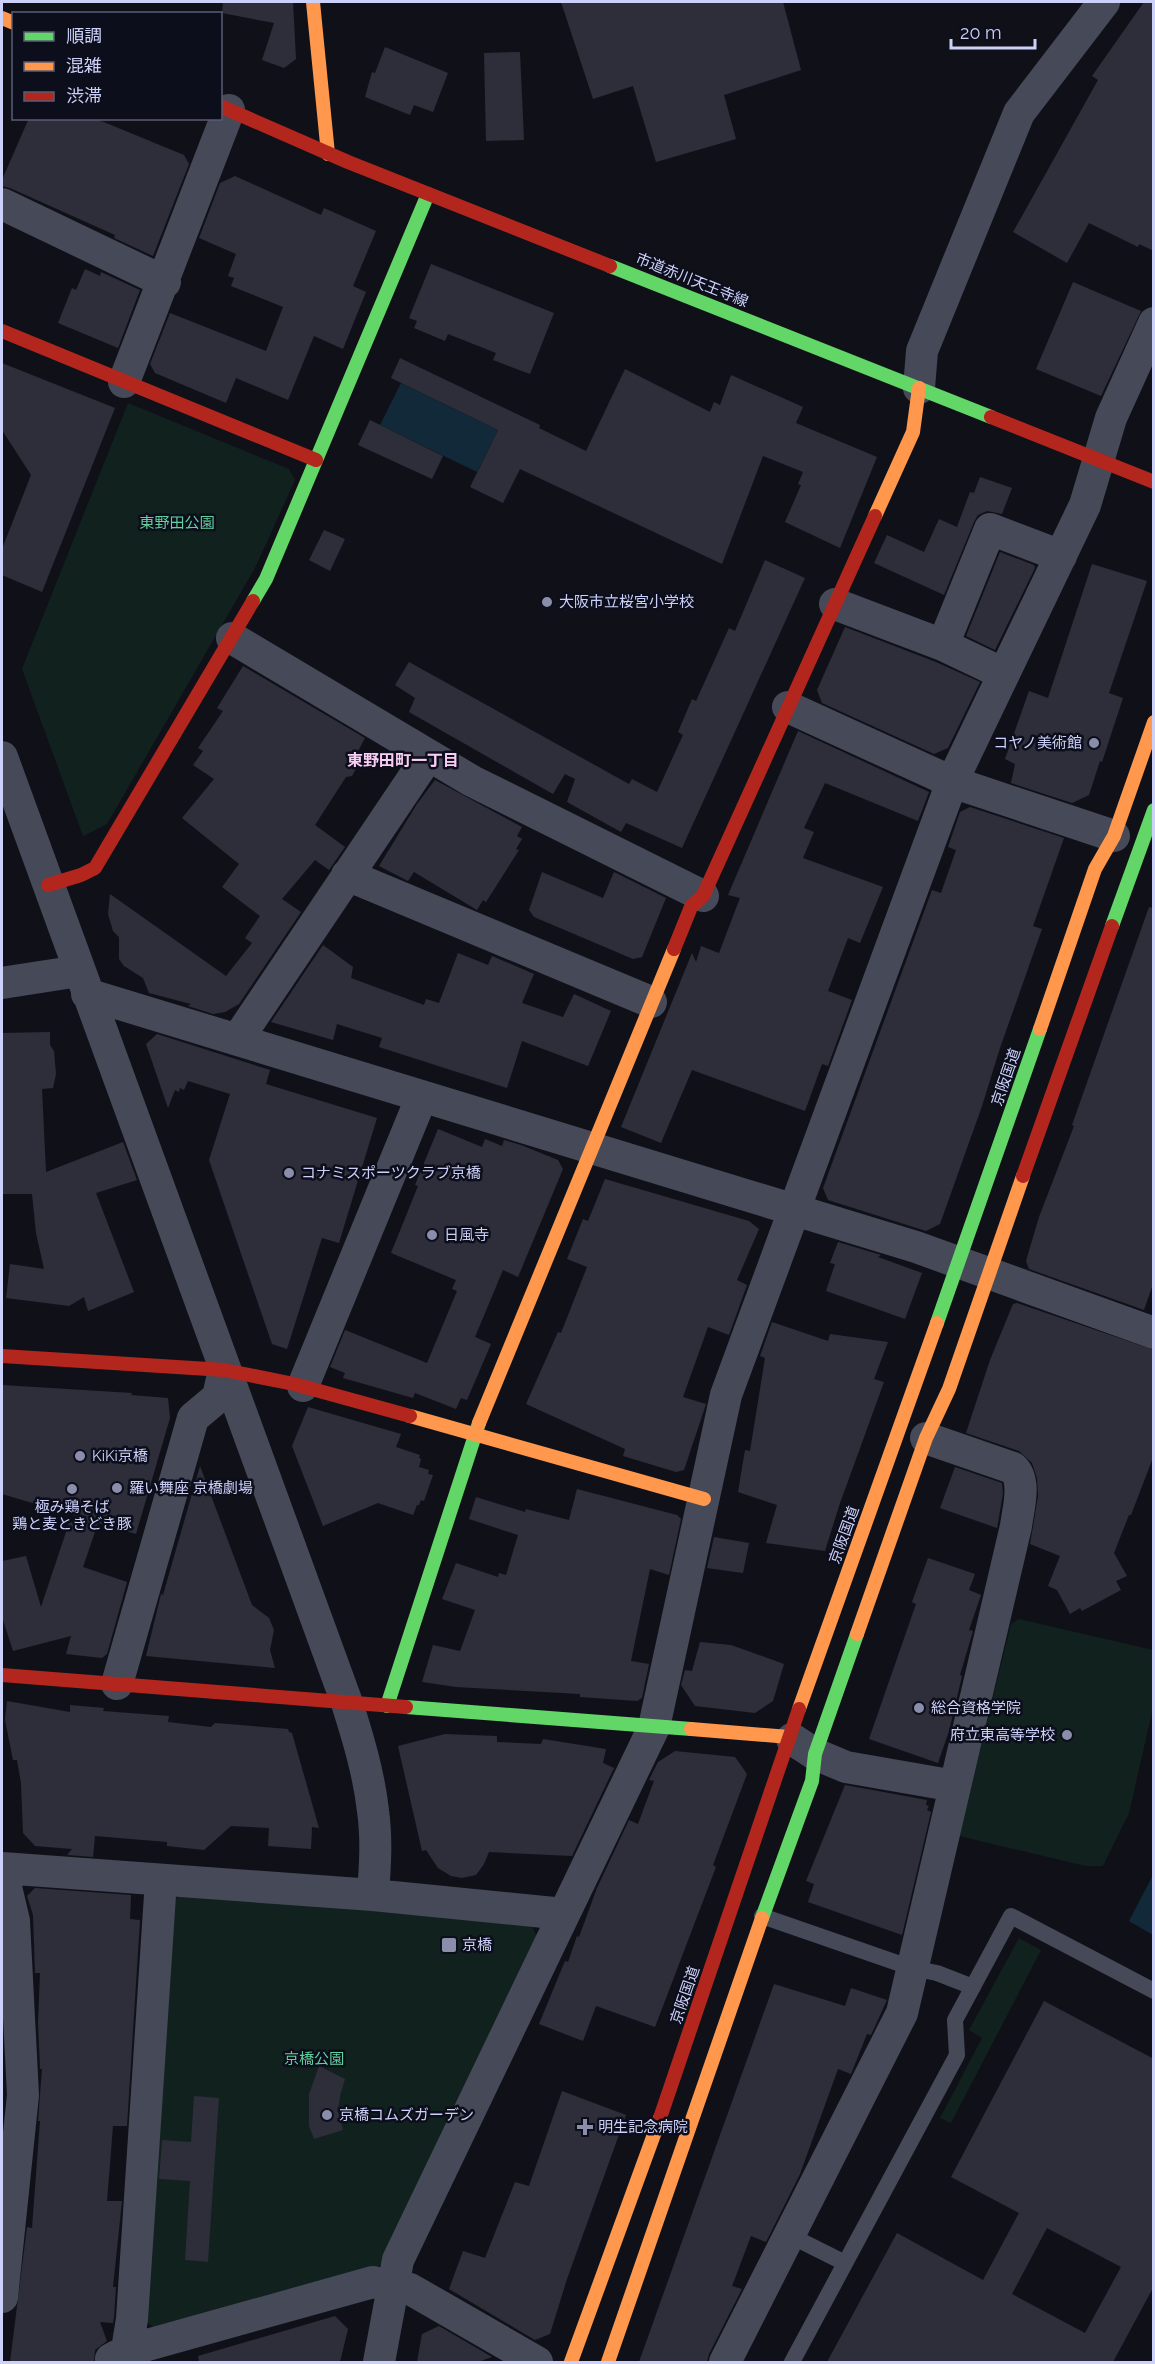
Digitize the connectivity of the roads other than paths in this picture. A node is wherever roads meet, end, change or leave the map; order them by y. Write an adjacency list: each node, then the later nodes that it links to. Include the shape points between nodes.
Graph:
1 (313, 2): 5 (main road)
2 (1104, 2): 12 (street, via 1019,112 922,351)
3 (225, 108): 5 (main road, 市道赤川天王寺線)
4 (221, 120): 8 (street)
5 (328, 154): 6 (main road, 市道赤川天王寺線)
6 (428, 194): 12 (main road, 市道赤川天王寺線); 13 (main road)
7 (2, 204): 8 (street)
8 (165, 282): 11 (street)
9 (1154, 322): 14 (street, via 1111,418)
10 (2, 331): 11 (main road)
11 (124, 382): 13 (main road)
12 (919, 388): 14 (main road, 市道赤川天王寺線); 17 (main road, via 913,432)
13 (316, 460): 18 (main road, via 266,579)
14 (1100, 460): 15 (main road, 市道赤川天王寺線); 16 (street, via 1085,505)
15 (1154, 482)
16 (1061, 556): 19 (street, via 990,530); 20 (street)
17 (835, 604): 19 (street); 21 (main road)
18 (232, 638): 23 (street); 29 (main road, via 95,867)
19 (943, 645): 20 (street)
20 (1004, 674): 25 (street)
21 (788, 707): 25 (street); 30 (main road)
22 (1154, 722): 27 (main road, 京阪国道)
23 (428, 756): 28 (street); 30 (street)
24 (2, 757): 29 (street)
25 (952, 782): 27 (street); 37 (street)
26 (1154, 810): 27 (main road, 京阪国道)
27 (1136, 842): 38 (main road, 京阪国道, via 1095,869); 39 (main road, 京阪国道)
28 (347, 874): 33 (street); 34 (street)
29 (48, 885): 31 (street)
30 (703, 896): 33 (main road, via 691,907)
31 (83, 982): 32 (street); 34 (street); 42 (street)
32 (2, 983)
33 (651, 1002): 36 (main road)
34 (237, 1040): 35 (street)
35 (422, 1096): 36 (street); 43 (street)
36 (591, 1147): 37 (street); 44 (main road)
37 (795, 1210): 38 (street); 46 (street, via 726,1395)
38 (959, 1262): 39 (street); 52 (main road, 京阪国道)
39 (988, 1273): 40 (street); 45 (main road, 京阪国道, via 949,1389)
40 (1154, 1334)
41 (2, 1356): 42 (main road)
42 (224, 1370): 43 (main road); 48 (street, via 218,1397 194,1418); 49 (street)
43 (303, 1386): 44 (main road)
44 (474, 1435): 46 (main road); 50 (main road)
45 (926, 1438): 52 (main road, 京阪国道); 53 (street, via 1013,1468 1021,1484 1016,1526)
46 (704, 1499): 51 (street)
47 (2, 1675): 48 (main road)
48 (117, 1684): 49 (main road)
49 (347, 1703): 50 (main road); 56 (street, via 374,1812)
50 (387, 1706): 51 (main road)
51 (654, 1727): 52 (main road); 57 (street)
52 (802, 1746): 53 (street, via 846,1767); 58 (main road, 京阪国道, via 812,1781); 69 (main road, 京阪国道, via 734,1904)
53 (955, 1786): 59 (street)
54 (2, 1869): 55 (street); 65 (street, via 14,1921 23,2095)
55 (161, 1880): 56 (street); 66 (street, via 132,2319)
56 (374, 1895): 57 (street)
57 (564, 1914): 64 (street, via 398,2260)
58 (762, 1916): 59 (lane); 70 (main road, 京阪国道)
59 (912, 1968): 60 (lane); 62 (street, via 902,2013)
60 (973, 1987): 61 (lane, via 1011,1916); 63 (lane, via 955,2020 957,2055)
61 (1154, 1991)
62 (789, 2235): 63 (lane); 71 (street)
63 (845, 2263): 72 (lane)
64 (393, 2285): 66 (street, via 374,2282); 67 (street); 68 (street, via 410,2289)
65 (2, 2297)
66 (118, 2359)
67 (379, 2362)
68 (537, 2362)
69 (571, 2362)
70 (608, 2362)
71 (725, 2362)
72 (792, 2362)

